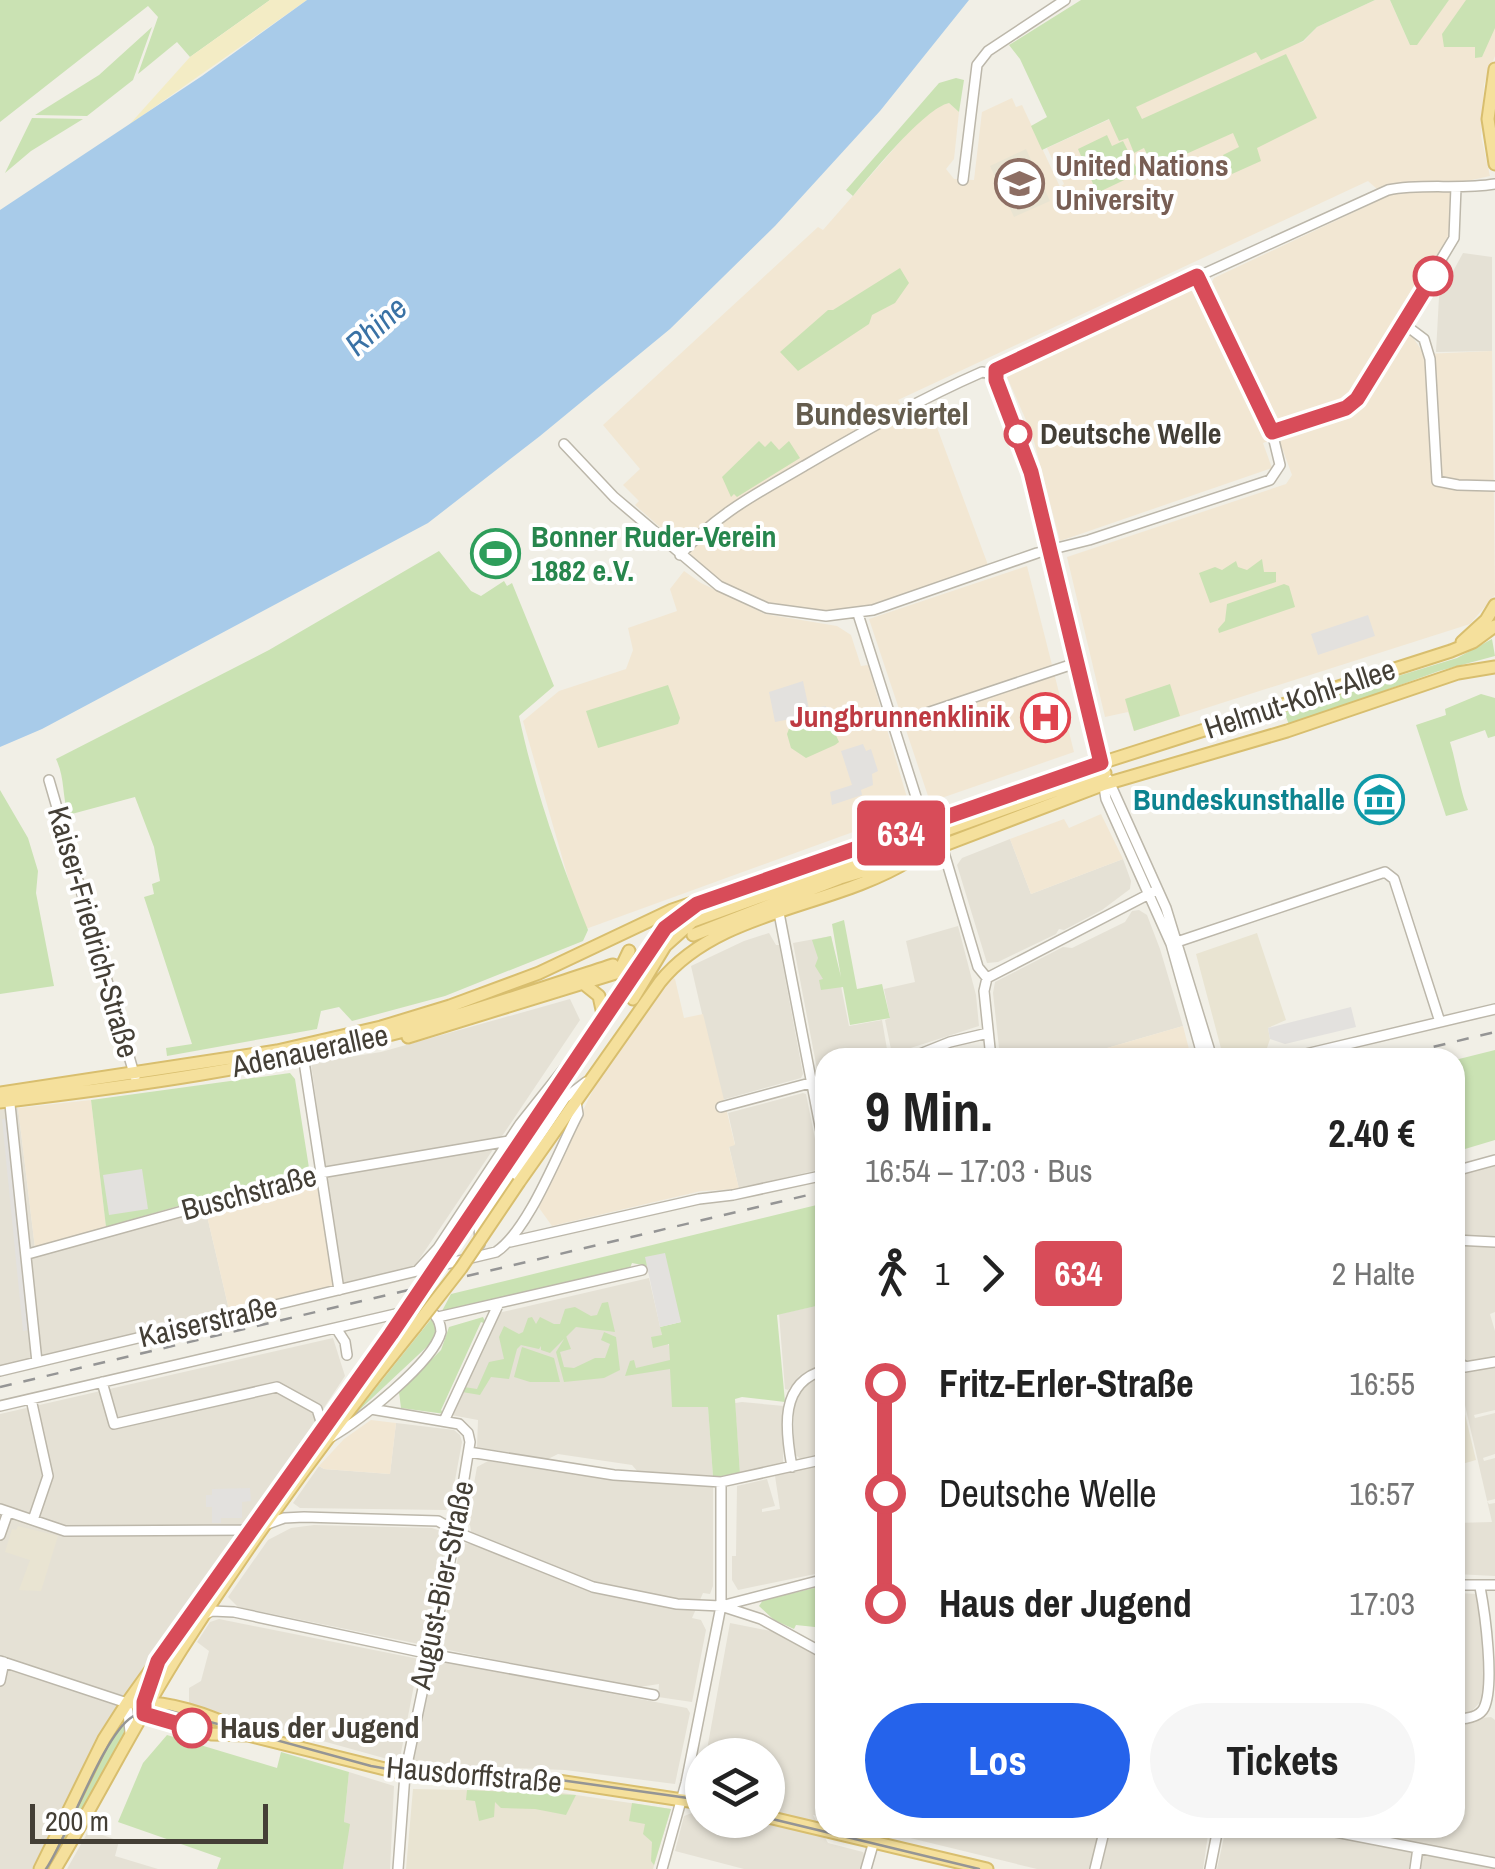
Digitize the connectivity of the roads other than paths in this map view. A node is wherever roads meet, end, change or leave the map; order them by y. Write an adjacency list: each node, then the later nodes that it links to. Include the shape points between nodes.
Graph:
1 (1065, 0): 4 (street, via 988,50 976,73)
2 (1495, 70): 3 (main road, via 1488,119)
3 (1495, 164)
4 (964, 180)
5 (1495, 184): 6 (street)
6 (1456, 188): 7 (street, via 1388,190); 8 (street, via 1454,238)
7 (1197, 276): 9 (street, via 1003,365); 10 (street)
8 (1404, 324): 10 (street, via 1352,404); 12 (street, via 1428,348 1436,481)
9 (996, 374): 13 (street, via 1031,472); 14 (street, via 982,372 903,408 754,493)
10 (1272, 432): 13 (street, via 1280,465 1270,480)
11 (564, 444): 14 (street)
12 (1495, 486)
13 (1049, 551): 16 (street); 19 (street)
14 (680, 555): 16 (street, via 733,594 767,608)
15 (1495, 606): 18 (main road)
16 (858, 614): 21 (street)
17 (1495, 626): 18 (main road, Helmut-Kohl-Allee)
18 (1451, 651): 22 (main road, Helmut-Kohl-Allee)
19 (1076, 662): 21 (street); 22 (street)
20 (1495, 667): 22 (main road, Helmut-Kohl-Allee, via 1458,673 1287,731)
21 (894, 724): 24 (street)
22 (1104, 776): 24 (main road); 24 (main road); 27 (street)
23 (50, 780): 54 (street, Kaiser-Friedrich-Straße)
24 (934, 835): 25 (main road); 26 (main road); 28 (main road, Adenauerallee); 36 (street); 38 (main road, via 693,920 665,946)
25 (918, 855): 26 (main road); 29 (main road)
26 (840, 878): 30 (main road)
27 (1154, 891): 32 (street); 36 (street)
28 (697, 904): 31 (main road, Adenauerallee); 35 (main road, via 665,928)
29 (779, 913): 42 (main road, via 690,950); 55 (street)
30 (693, 935)
31 (602, 942): 33 (main road); 54 (main road, Adenauerallee, via 538,973 368,1031)
32 (1174, 943): 41 (street, via 1385,872 1394,879); 48 (street); 49 (street)
33 (628, 951): 35 (main road); 37 (main road, via 619,972)
34 (613, 965): 44 (main road, Adenauerallee)
35 (636, 970): 38 (main road); 40 (main road)
36 (987, 978): 43 (street)
37 (584, 984): 40 (main road, via 598,996); 44 (main road, via 398,1040)
38 (633, 999): 42 (main road)
39 (1495, 1009): 41 (street)
40 (604, 1020): 51 (main road)
41 (1440, 1022): 50 (street)
42 (626, 1030): 53 (main road)
43 (988, 1033): 45 (street); 47 (street)
44 (350, 1044): 52 (main road, Adenauerallee)
45 (941, 1046): 46 (street)
46 (936, 1048)
47 (990, 1048)
48 (1200, 1048)
49 (1209, 1048)
50 (1331, 1048)
51 (584, 1049): 60 (street); 96 (main road, bridge)
52 (303, 1055): 54 (main road, Adenauerallee); 65 (street)
53 (593, 1076): 58 (main road); 68 (street, via 565,1098 479,1226)
54 (136, 1079): 57 (main road, Adenauerallee)
55 (813, 1082): 56 (street); 59 (street)
56 (815, 1094)
57 (5, 1097): 74 (street)
58 (576, 1102): 67 (street, via 578,1114); 96 (main road, bridge, via 461,1268)
59 (721, 1107)
60 (509, 1141): 61 (street, Buschstraße); 63 (street)
61 (474, 1147): 63 (street); 65 (street, Buschstraße)
62 (1495, 1160): 64 (street)
63 (496, 1161): 73 (street)
64 (1465, 1168)
65 (320, 1173): 74 (street, Buschstraße); 79 (street)
66 (815, 1177): 69 (street, Kaiserstraße)
67 (523, 1224): 69 (street); 72 (street)
68 (479, 1237): 72 (street); 75 (street)
69 (535, 1237): 72 (street, Kaiserstraße)
70 (1465, 1240): 71 (street)
71 (1495, 1242)
72 (505, 1246): 75 (street, Kaiserstraße)
73 (438, 1248): 76 (street); 78 (street)
74 (28, 1254): 84 (street)
75 (482, 1256): 76 (street, Kaiserstraße)
76 (444, 1266): 78 (street, Kaiserstraße)
77 (642, 1270): 80 (street)
78 (416, 1272): 79 (street, Kaiserstraße)
79 (342, 1290): 84 (street, Kaiserstraße)
80 (500, 1303): 81 (street); 95 (street)
81 (438, 1317): 82 (street, via 417,1308); 90 (street, via 436,1346)
82 (336, 1328): 83 (street); 89 (street)
83 (347, 1355)
84 (40, 1362): 87 (street, Kaiserstraße)
85 (1495, 1362): 86 (street)
86 (1465, 1368)
87 (0, 1371)
88 (815, 1374): 99 (street, via 791,1398)
89 (102, 1382): 91 (street); 96 (street, via 114,1424 277,1387 317,1409)
90 (390, 1392): 93 (street); 94 (street)
91 (31, 1399): 92 (street); 106 (street, via 48,1476)
92 (0, 1406)
93 (371, 1409): 94 (street); 96 (street)
94 (399, 1416): 95 (street)
95 (444, 1421): 97 (street, August-Bier-Straße, via 464,1427)
96 (324, 1427): 100 (main road); 102 (main road)
97 (469, 1452): 101 (street, via 614,1476); 108 (street, August-Bier-Straße)
98 (815, 1461): 99 (street)
99 (792, 1467): 101 (street)
100 (284, 1482): 104 (main road); 107 (main road)
101 (721, 1482): 117 (street)
102 (286, 1497): 104 (main road); 105 (street, via 290,1510)
103 (4, 1510): 106 (street); 110 (street)
104 (281, 1514): 105 (street); 107 (main road)
105 (304, 1517): 108 (street, via 418,1518)
106 (34, 1520): 109 (street, via 65,1531)
107 (260, 1526): 109 (street); 111 (main road); 116 (main road)
108 (454, 1528): 117 (street, via 593,1587); 121 (street, August-Bier-Straße)
109 (220, 1531): 111 (street)
110 (0, 1535)
111 (235, 1553): 123 (main road)
112 (815, 1582): 117 (street)
113 (1495, 1585): 115 (street)
114 (1465, 1586): 115 (street)
115 (1480, 1587): 128 (street, via 1487,1698 1478,1714)
116 (221, 1590): 118 (street); 119 (main road)
117 (722, 1606): 120 (street); 131 (street)
118 (234, 1612): 119 (street); 121 (street)
119 (204, 1615): 127 (main road)
120 (815, 1648)
121 (430, 1654): 125 (street); 130 (street, August-Bier-Straße)
122 (2, 1661): 124 (street); 126 (street)
123 (158, 1661): 126 (main road); 127 (main road)
124 (0, 1681)
125 (654, 1695)
126 (127, 1703): 127 (main road, Hausdorffstraße); 129 (street); 142 (main road)
127 (146, 1706): 129 (main road); 130 (main road, Hausdorffstraße)
128 (1465, 1717)
129 (130, 1739): 143 (main road)
130 (405, 1774): 131 (main road, Hausdorffstraße, via 558,1781); 144 (street, August-Bier-Straße)
131 (682, 1799): 132 (main road, Hausdorffstraße); 145 (street)
132 (685, 1800)
133 (785, 1820): 134 (main road)
134 (815, 1827)
135 (865, 1838): 139 (main road)
136 (1103, 1838): 148 (street)
137 (1216, 1838): 149 (street)
138 (1366, 1838): 140 (street)
139 (874, 1840): 146 (street); 147 (main road)
140 (1418, 1848): 141 (street); 150 (street)
141 (1495, 1863)
142 (40, 1869)
143 (55, 1869)
144 (398, 1869)
145 (662, 1869)
146 (866, 1869)
147 (987, 1869)
148 (1096, 1869)
149 (1210, 1869)
150 (1415, 1869)

